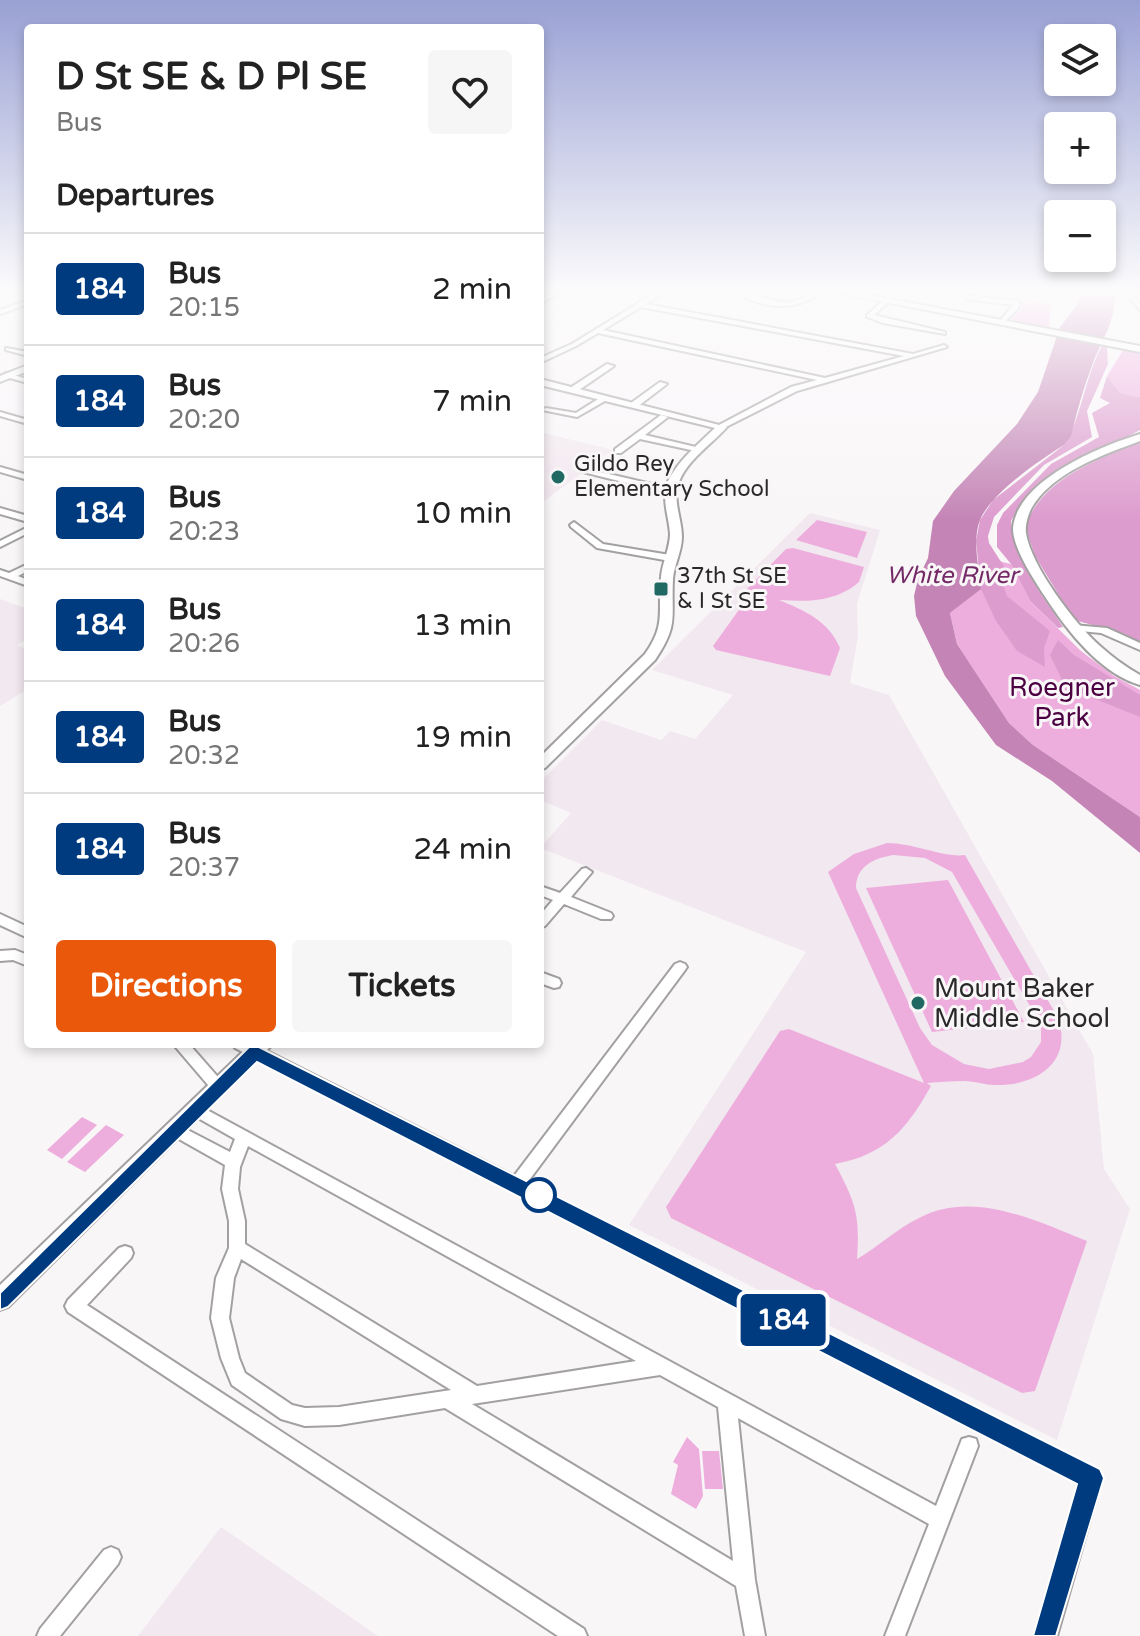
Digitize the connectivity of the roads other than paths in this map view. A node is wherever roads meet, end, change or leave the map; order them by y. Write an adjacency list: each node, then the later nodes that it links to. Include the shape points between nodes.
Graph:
1 (608, 367): 10 (street)
2 (768, 367): 6 (street)
3 (865, 367): 6 (street)
4 (24, 370): 5 (street)
5 (4, 377): 7 (street)
6 (823, 379): 17 (street, via 778,395)
7 (24, 380)
8 (544, 383): 10 (street)
9 (663, 384): 12 (street)
10 (573, 390): 11 (street)
11 (606, 398): 12 (street); 13 (street, via 577,415)
12 (634, 405): 17 (street)
13 (546, 410)
14 (0, 414): 16 (street)
15 (664, 417): 18 (street)
16 (24, 421)
17 (722, 427): 20 (street)
18 (639, 436): 20 (street); 21 (street)
19 (1140, 437): 37 (street, via 1065,471 1019,522 1026,551)
20 (697, 450): 27 (street, via 679,469)
21 (618, 451)
22 (24, 466): 25 (street)
23 (0, 469): 25 (street)
24 (582, 469): 27 (street)
25 (10, 473): 26 (street)
26 (24, 477)
27 (670, 491): 33 (street, via 676,537)
28 (0, 511): 29 (street)
29 (24, 518)
30 (574, 525): 33 (street, via 600,546)
31 (24, 532): 32 (street)
32 (0, 544)
33 (670, 558): 40 (street, via 662,640)
34 (24, 568): 35 (street)
35 (4, 575): 36 (street)
36 (24, 582)
37 (1073, 628): 38 (street, via 1103,630); 39 (street, via 1099,654)
38 (1140, 647)
39 (1140, 681)
40 (544, 761)
41 (586, 872): 43 (street)
42 (544, 892): 43 (street)
43 (562, 899): 44 (street); 46 (street)
44 (606, 916)
45 (0, 919): 47 (street)
46 (544, 919)
47 (24, 931)
48 (0, 956): 49 (street)
49 (24, 959)
50 (680, 967): 59 (street)
51 (184, 1048): 54 (street)
52 (252, 1048): 54 (street)
53 (255, 1048): 59 (street)
54 (219, 1088): 55 (street)
55 (196, 1110): 56 (street); 57 (street)
56 (175, 1130): 58 (street); 62 (street)
57 (243, 1137): 58 (street); 63 (street)
58 (234, 1162): 60 (street, via 230,1189)
59 (517, 1184): 77 (street, via 1092,1478)
60 (237, 1248): 64 (street, via 225,1278 220,1318); 65 (street)
61 (125, 1253): 67 (street, via 74,1306)
62 (0, 1300)
63 (661, 1366): 65 (street); 68 (street)
64 (238, 1379): 66 (street, via 288,1413 305,1417); 67 (street)
65 (472, 1393): 66 (street)
66 (446, 1399): 72 (street)
67 (220, 1400): 74 (street)
68 (727, 1403): 70 (street); 72 (street)
69 (969, 1446): 70 (street)
70 (939, 1519): 76 (street)
71 (111, 1557): 73 (street)
72 (745, 1580): 75 (street)
73 (47, 1636)
74 (577, 1636)
75 (755, 1636)
76 (895, 1636)
77 (1047, 1636)

